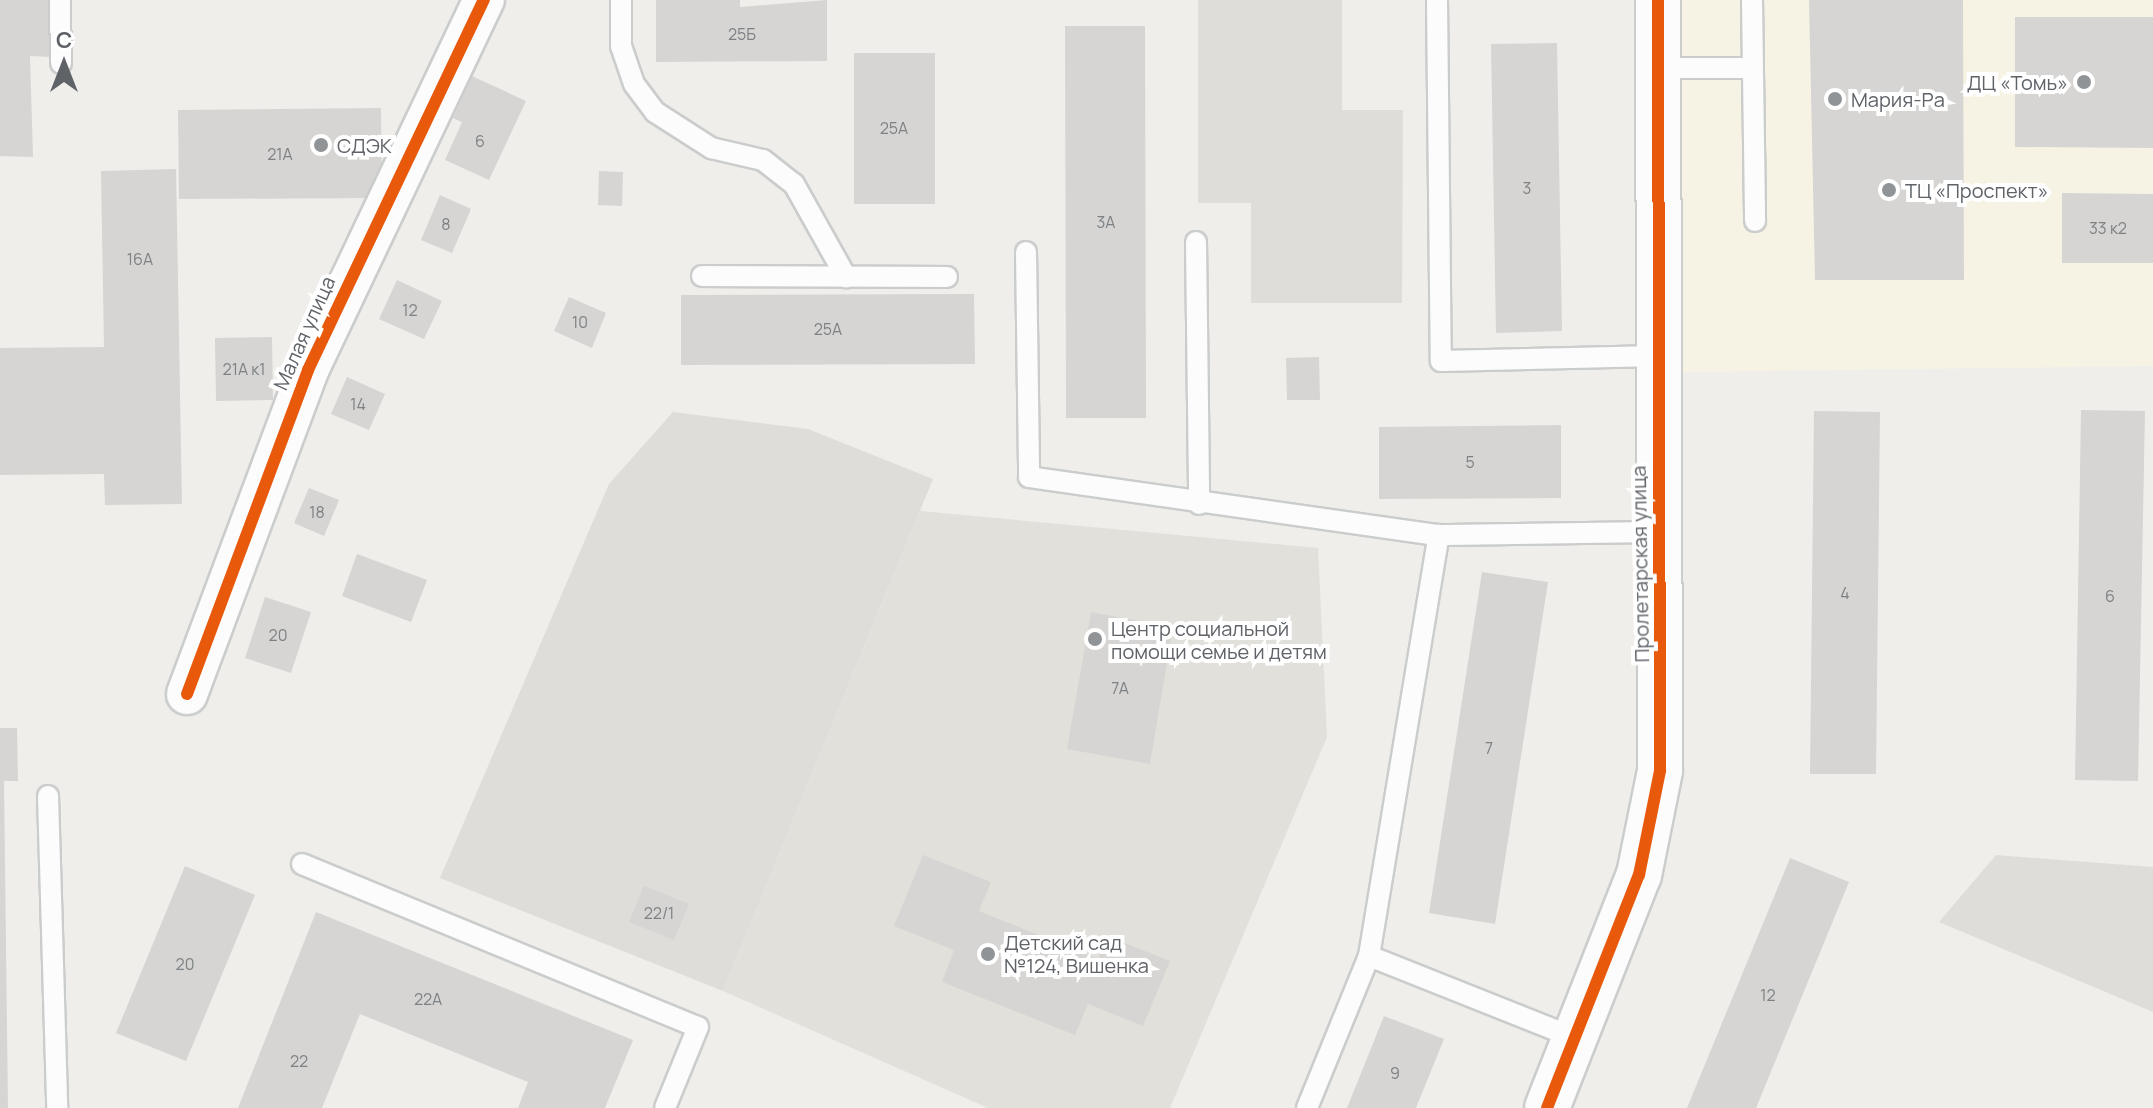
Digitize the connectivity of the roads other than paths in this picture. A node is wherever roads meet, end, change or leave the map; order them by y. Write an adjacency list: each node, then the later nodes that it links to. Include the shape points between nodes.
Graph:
1 (60, 0): 7 (lane)
2 (484, 0): 20 (street, Малая улица, via 308,370)
3 (621, 0): 14 (lane, via 621,46 634,84 655,112 711,148 763,160 794,184)
4 (1437, 0): 16 (lane, via 1441,361)
5 (1658, 0): 8 (street, Пролетарская улица)
6 (1752, 0): 9 (lane)
7 (61, 63)
8 (1659, 68): 9 (lane); 16 (street, Пролетарская улица)
9 (1751, 68): 10 (lane)
10 (1755, 221)
11 (1196, 242): 17 (lane)
12 (1026, 252): 17 (lane, via 1029,477)
13 (702, 276): 14 (lane)
14 (846, 277): 15 (lane)
15 (947, 277)
16 (1658, 356): 18 (street, Пролетарская улица)
17 (1199, 504): 19 (lane)
18 (1660, 532): 19 (lane); 24 (street, Пролетарская улица, via 1660,771 1655,812 1639,875)
19 (1439, 535): 23 (lane)
20 (187, 694)
21 (48, 796): 25 (lane)
22 (302, 864): 26 (lane, via 698,1027)
23 (1369, 956): 24 (lane); 27 (lane)
24 (1575, 1038): 28 (street, Пролетарская улица)
25 (57, 1108)
26 (665, 1108)
27 (1307, 1108)
28 (1547, 1108)

